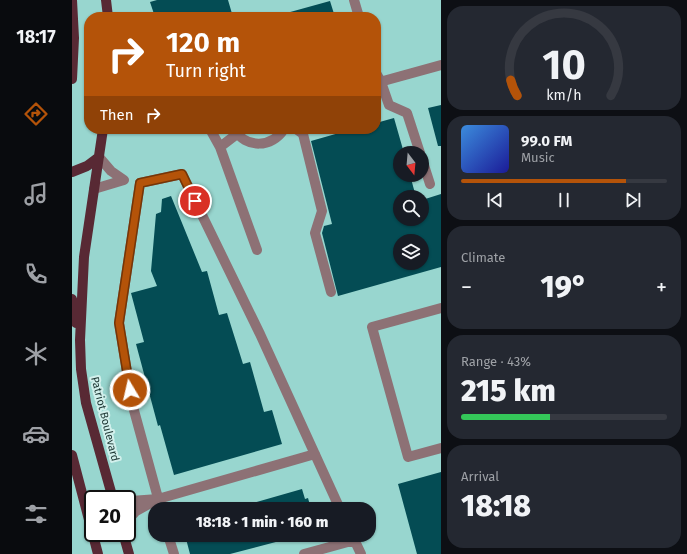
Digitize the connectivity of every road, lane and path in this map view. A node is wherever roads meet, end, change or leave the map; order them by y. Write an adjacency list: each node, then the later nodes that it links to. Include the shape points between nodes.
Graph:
1 (72, 0): 7 (main road)
2 (106, 0): 4 (main road)
3 (354, 0): 5 (street)
4 (107, 12)
5 (358, 12)
6 (441, 65): 8 (street)
7 (72, 78)
8 (381, 78)
9 (381, 86): 16 (street, via 389,105 407,113)
10 (103, 134): 18 (main road, Patriot Boulevard)
11 (213, 134): 17 (street)
12 (233, 134): 17 (street)
13 (239, 134): 14 (street, via 252,144 270,142)
14 (280, 134)
15 (303, 134): 26 (street, via 322,211 315,233)
16 (418, 146)
17 (220, 147): 25 (street)
18 (99, 157): 19 (main road); 20 (street, via 111,171); 24 (main road, Patriot Boulevard)
19 (72, 174)
20 (124, 180): 22 (street); 24 (street)
21 (429, 181): 23 (street)
22 (140, 183): 31 (street, via 182,174); 35 (street, via 119,323 132,403)
23 (430, 184)
24 (94, 189): 29 (main road, Patriot Boulevard, via 84,257)
25 (257, 250)
26 (332, 292)
27 (72, 299): 29 (main road)
28 (441, 308): 30 (street, via 372,327 408,457)
29 (80, 340): 34 (main road, Patriot Boulevard, via 86,403)
30 (441, 448)
31 (315, 454): 35 (street); 38 (street)
32 (72, 455): 33 (main road)
33 (73, 466): 44 (main road)
34 (110, 490)
35 (158, 499): 36 (street); 37 (street); 39 (street)
36 (136, 501)
37 (159, 502)
38 (337, 502)
39 (136, 511)
40 (126, 542): 45 (main road)
41 (170, 542): 46 (street)
42 (339, 542): 47 (street)
43 (356, 542): 48 (street)
44 (98, 554)
45 (129, 554)
46 (174, 554)
47 (304, 554)
48 (361, 554)

